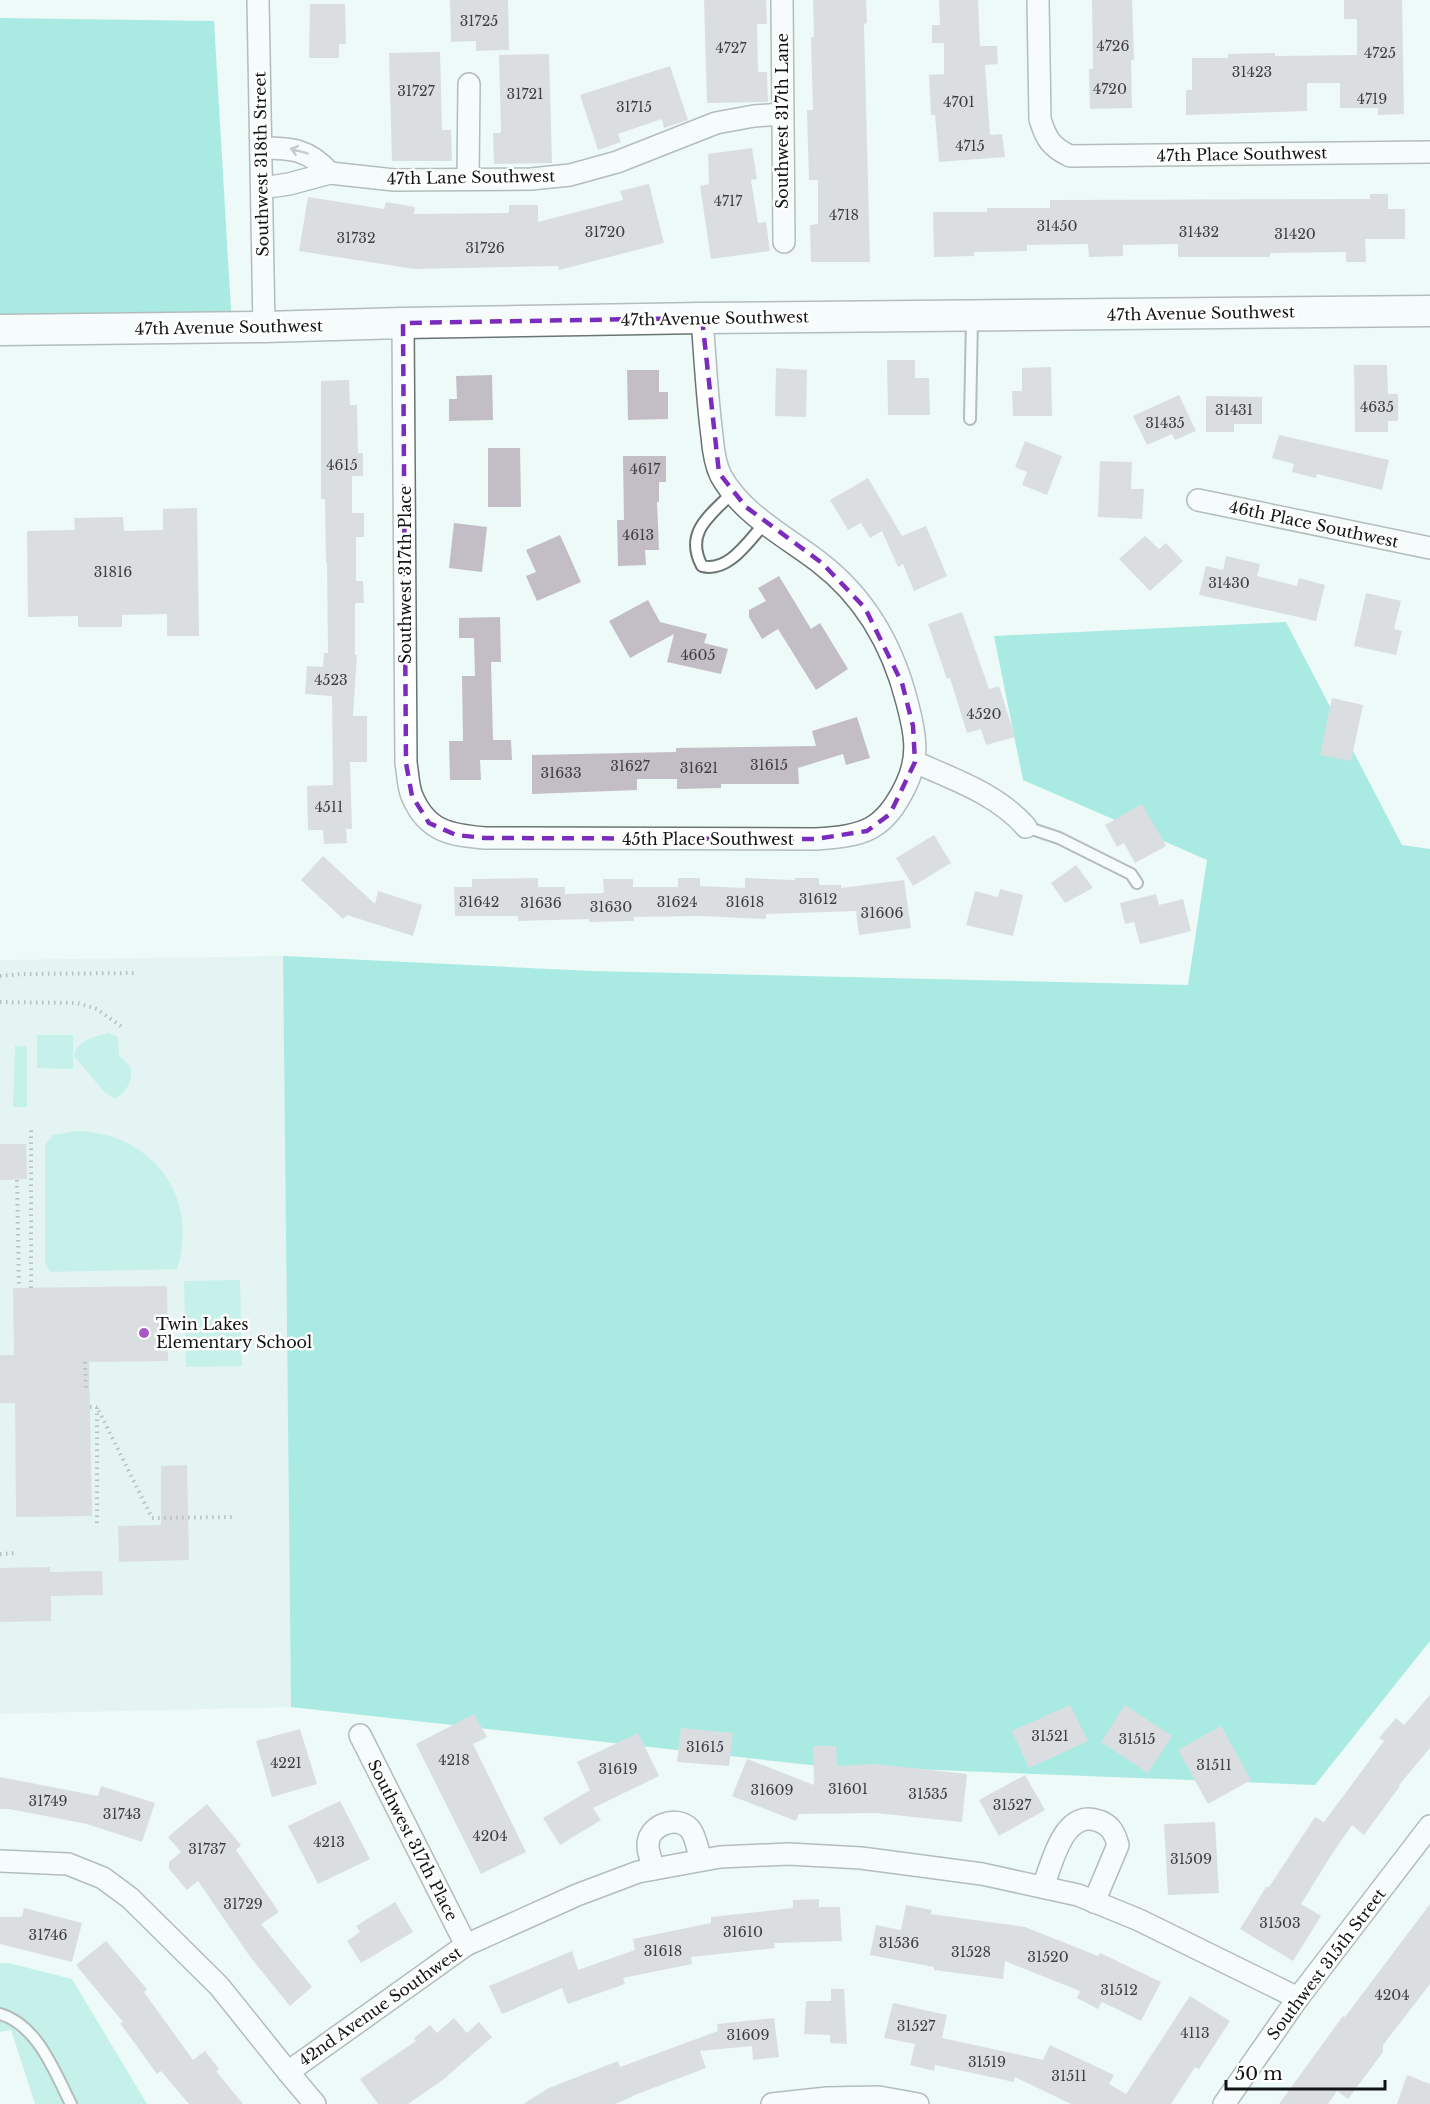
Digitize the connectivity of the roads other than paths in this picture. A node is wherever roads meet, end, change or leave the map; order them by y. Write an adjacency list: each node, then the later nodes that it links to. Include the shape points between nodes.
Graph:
1 (258, 0): 6 (street, Southwest 318th Street)
2 (782, 0): 5 (street, Southwest 317th Lane)
3 (1038, 0): 7 (street, 47th Place Southwest, via 1040,119 1045,136 1056,149 1070,156)
4 (469, 84): 9 (street)
5 (782, 114): 9 (street, 47th Lane Southwest, via 716,123 617,162 570,175); 11 (street, Southwest 317th Lane)
6 (261, 148): 8 (street, one-way to 6, via 315,158 300,151); 10 (street, Southwest 318th Street)
7 (1430, 152)
8 (330, 173): 9 (street, 47th Lane Southwest, via 383,179); 10 (street, 47th Lane Southwest)
9 (468, 179)
10 (262, 188): 16 (street, Southwest 318th Street)
11 (784, 242)
12 (1430, 311): 13 (main road, 47th Avenue Southwest)
13 (972, 315): 14 (main road, 47th Avenue Southwest); 18 (lane)
14 (702, 318): 15 (main road, 47th Avenue Southwest); 19 (street, 45th Place Southwest, via 714,452 719,473)
15 (403, 323): 16 (main road, 47th Avenue Southwest); 24 (street, Southwest 317th Place, via 406,763 412,796)
16 (264, 327): 17 (main road, 47th Avenue Southwest)
17 (0, 330)
18 (970, 419)
19 (732, 493): 21 (street, 45th Place Southwest); 21 (lane, via 701,526 695,539 702,566 724,564)
20 (1197, 500): 22 (street, 46th Place Southwest)
21 (765, 523): 23 (street, 45th Place Southwest, via 822,563 866,608 902,683 914,726)
22 (1430, 548)
23 (915, 762): 24 (street, 45th Place Southwest, via 890,814 880,824 834,838 485,838 456,835); 25 (street, via 1001,803)
24 (429, 823)
25 (1026, 827): 26 (lane, via 1070,843 1131,874)
26 (1137, 883)
27 (360, 1735): 34 (street, Southwest 317th Place)
28 (1430, 1826): 35 (street, Southwest 315th Street)
29 (701, 1860): 31 (street, 42nd Avenue Southwest); 31 (street, via 690,1830 670,1822 652,1832 647,1845); 32 (street, 42nd Avenue Southwest, via 789,1854 861,1858 982,1874)
30 (0, 1861): 37 (street, 42nd Avenue Southwest, via 68,1864 103,1878 130,1898 219,1986)
31 (654, 1869): 34 (street, 42nd Avenue Southwest, via 577,1895)
32 (1043, 1887): 33 (street, 42nd Avenue Southwest); 33 (street, via 1064,1833 1077,1821 1095,1820 1111,1829 1118,1845)
33 (1094, 1902): 35 (street, 42nd Avenue Southwest)
34 (466, 1945): 37 (street, 42nd Avenue Southwest)
35 (1298, 1998): 42 (street, Southwest 315th Street)
36 (0, 2014): 38 (lane, via 13,2020 37,2042)
37 (288, 2072): 39 (street)
38 (71, 2104)
39 (315, 2104)
40 (772, 2104): 41 (street, via 879,2097)
41 (918, 2104)
42 (1224, 2104)

